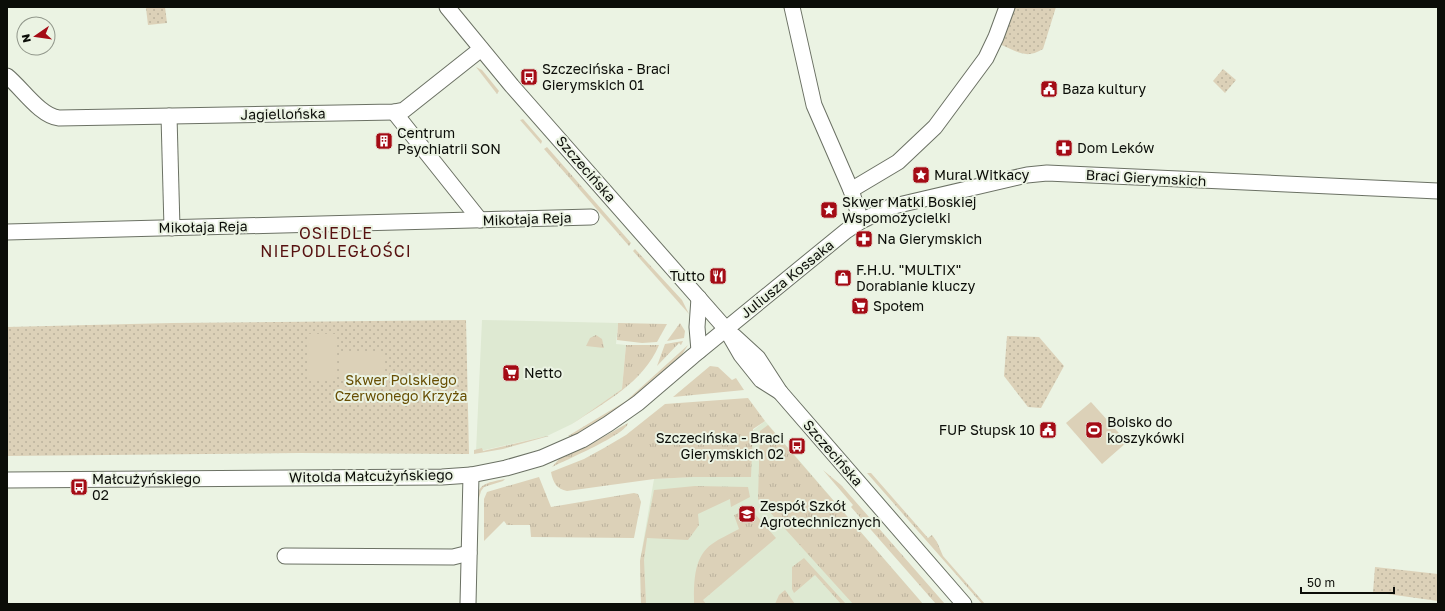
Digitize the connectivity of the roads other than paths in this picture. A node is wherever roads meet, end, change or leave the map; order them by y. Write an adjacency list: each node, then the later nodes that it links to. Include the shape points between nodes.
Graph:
1 (447, 7): 4 (street, Szczecińska)
2 (792, 7): 8 (street, via 814,105)
3 (1007, 7): 8 (street, via 986,58 936,127 898,162)
4 (481, 49): 6 (street, Jagiellońska, via 404,110); 15 (street, Szczecińska)
5 (7, 76): 7 (street, Jagiellońska, via 43,112 52,117)
6 (394, 112): 7 (street, Jagiellońska); 11 (street)
7 (169, 116): 13 (street)
8 (851, 190): 12 (street)
9 (1438, 191): 12 (street, Braci Gierymskich, via 1041,173 890,207)
10 (591, 217): 11 (street, Mikołaja Reja)
11 (480, 220): 13 (street, Mikołaja Reja)
12 (861, 221): 16 (street, Juliusza Kossaka)
13 (172, 228): 14 (street, Mikołaja Reja)
14 (7, 232)
15 (699, 298): 16 (street, Szczecińska); 17 (street)
16 (726, 330): 17 (street, Witolda Małcużyńskiego); 23 (street, Szczecińska, via 758,358 780,392)
17 (699, 351): 18 (street, Witolda Małcużyńskiego, via 638,403 582,440 541,458)
18 (471, 475): 19 (street, Witolda Małcużyńskiego); 20 (street)
19 (7, 480)
20 (468, 553): 21 (street, via 453,557); 22 (street)
21 (285, 556)
22 (468, 604)
23 (964, 604)

